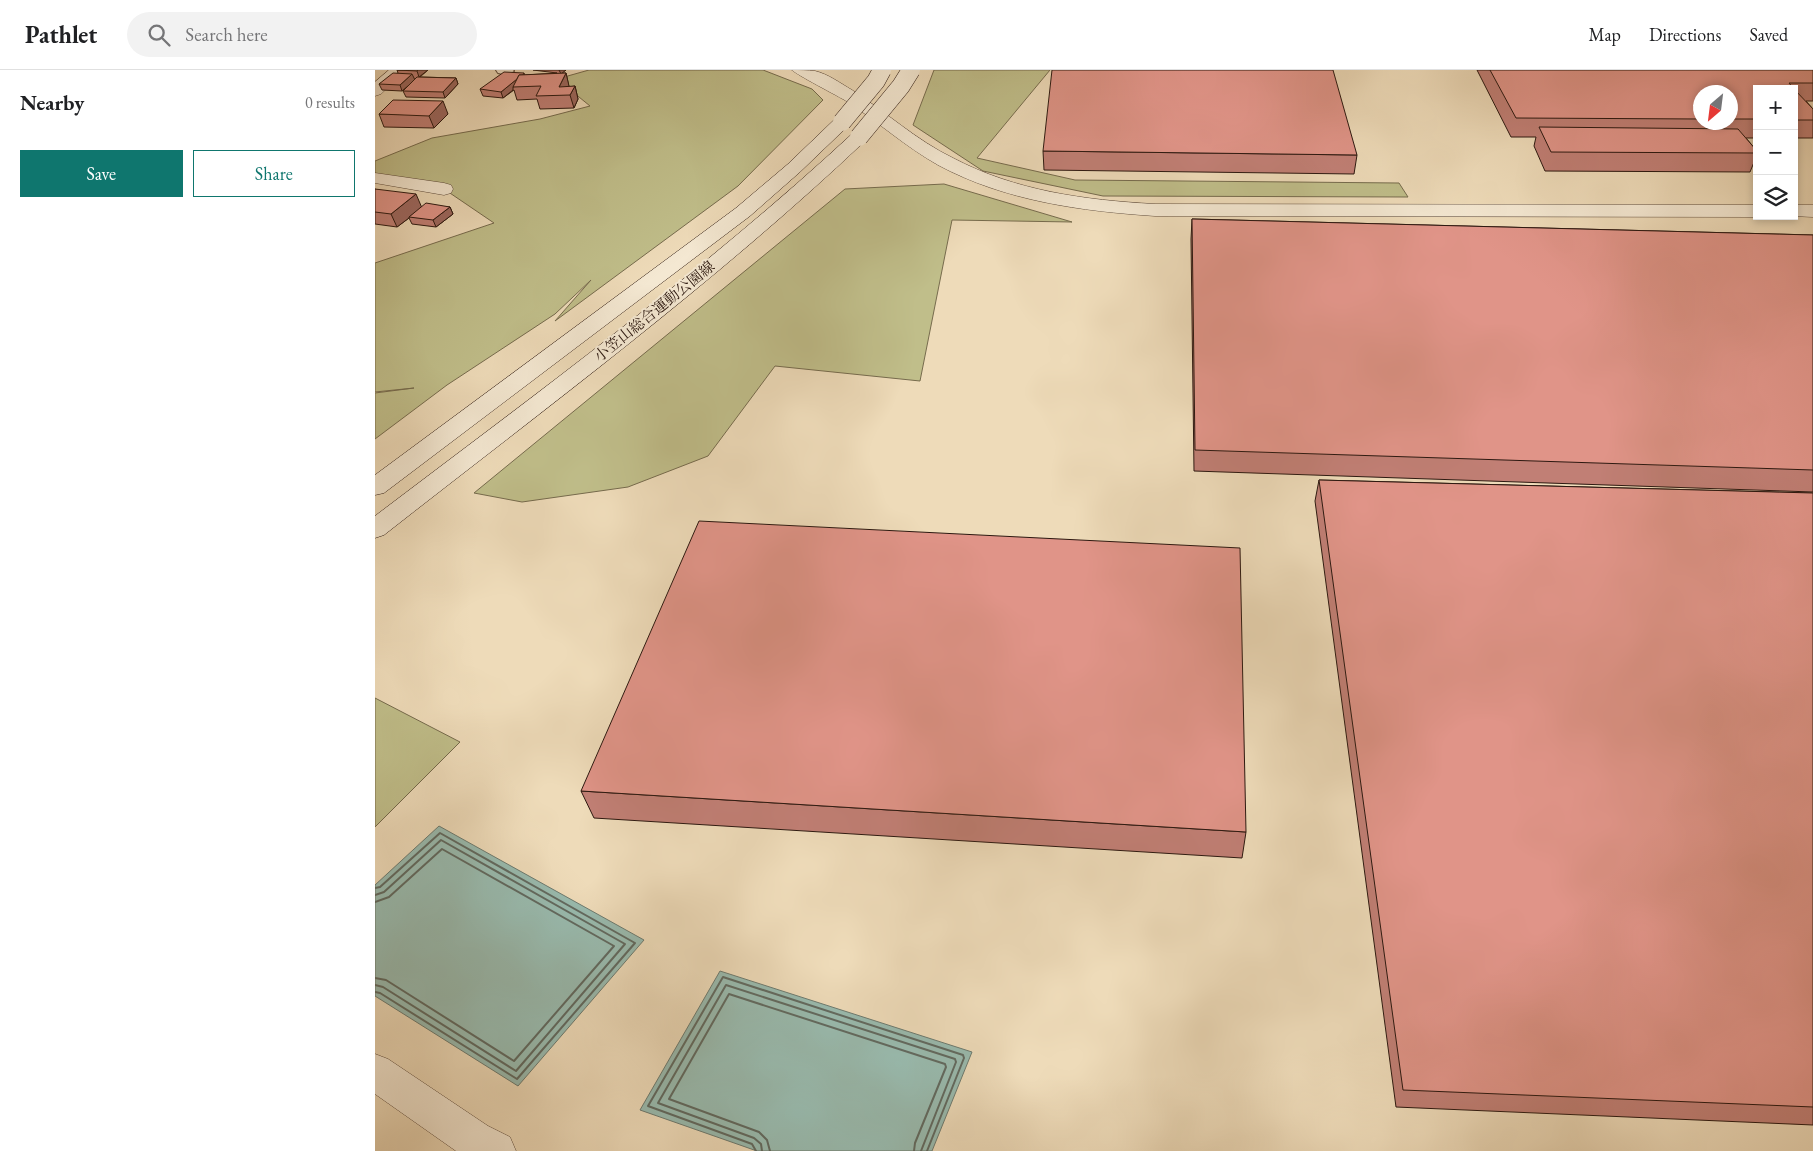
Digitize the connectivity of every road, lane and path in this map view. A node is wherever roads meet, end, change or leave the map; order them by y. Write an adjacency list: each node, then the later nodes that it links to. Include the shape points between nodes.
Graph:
1 (398, 70): 7 (main road)
2 (502, 70): 6 (lane)
3 (800, 70): 10 (main road, via 840,89 944,161 969,173 1021,190 1088,204 1155,210)
4 (882, 70): 13 (main road, 小笠山総合運動公園線, bridge, via 842,122 743,212)
5 (911, 70): 14 (main road, 小笠山総合運動公園線, bridge, via 859,137 749,236)
6 (508, 71)
7 (375, 91)
8 (375, 178): 9 (main road)
9 (444, 189)
10 (1753, 211)
11 (1798, 211): 12 (main road)
12 (1813, 211)
13 (375, 487)
14 (375, 529)
15 (375, 1072): 16 (main road, via 474,1140)
16 (496, 1151)

